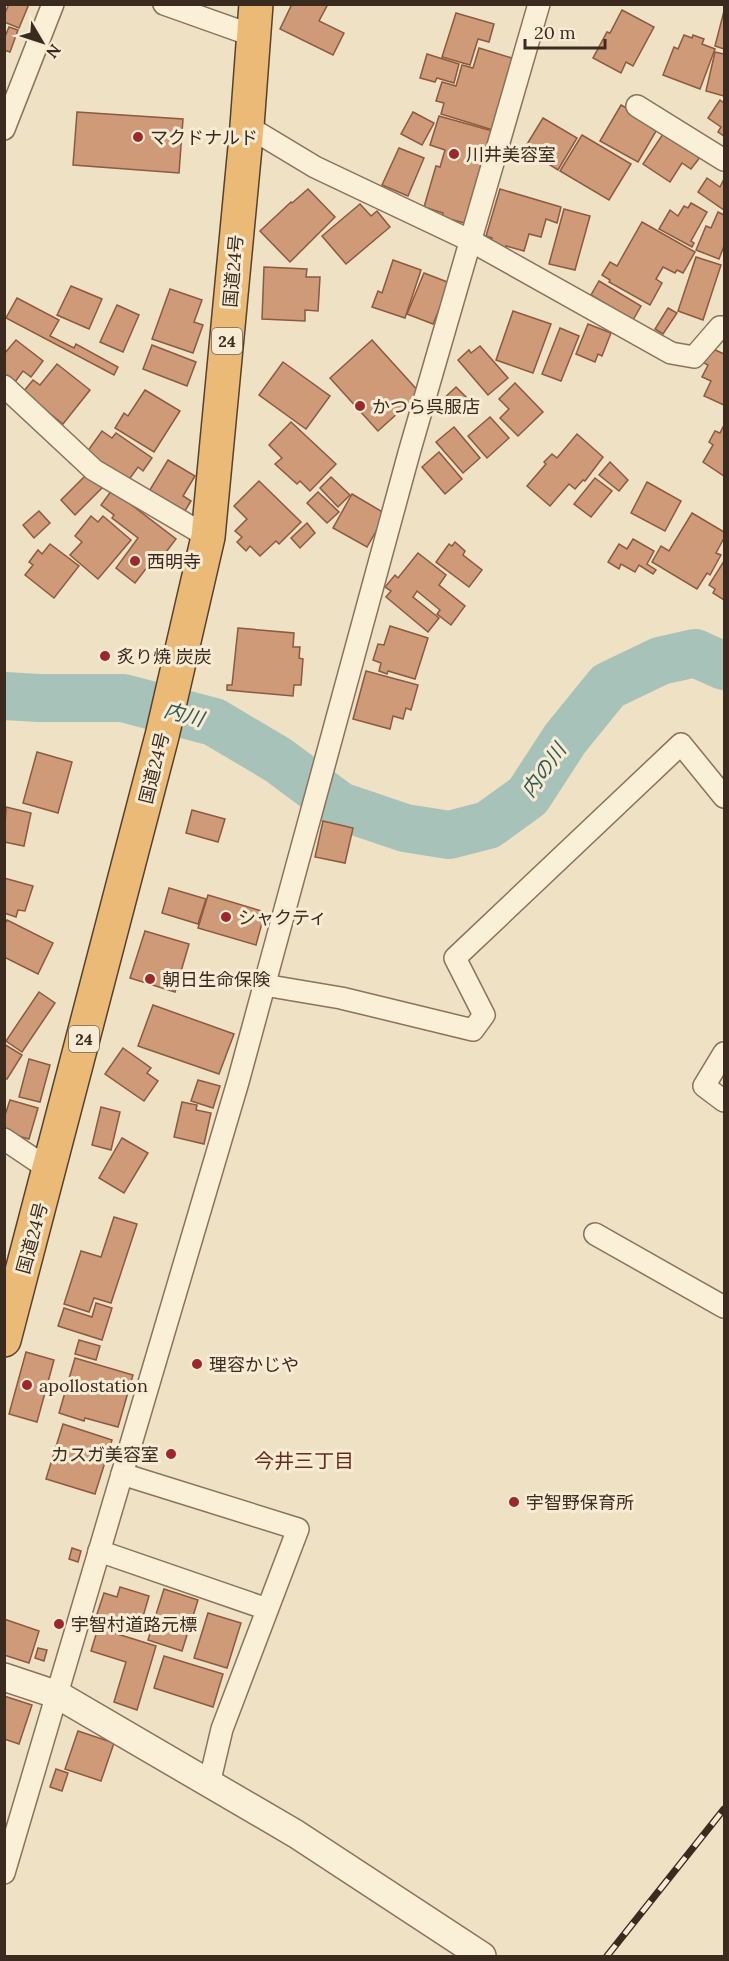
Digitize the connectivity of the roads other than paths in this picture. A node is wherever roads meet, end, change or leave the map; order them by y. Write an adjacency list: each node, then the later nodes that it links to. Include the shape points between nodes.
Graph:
1 (53, 4): 7 (street)
2 (164, 4): 4 (street)
3 (539, 4): 9 (street)
4 (255, 20): 6 (highway, 国道24号 / 24)
5 (637, 106): 8 (street)
6 (247, 126): 9 (street, via 315,167); 12 (highway, 国道24号 / 24)
7 (4, 129)
8 (724, 160)
9 (471, 241): 10 (street, via 671,353 694,357); 14 (street)
10 (724, 327)
11 (4, 386): 12 (street, via 94,470)
12 (208, 537): 18 (highway, 国道24号 / 24, via 178,675)
13 (724, 797): 14 (street, via 681,744 455,958 484,1015 473,1030 341,998)
14 (264, 985): 22 (street)
15 (724, 1053): 16 (street, via 704,1086)
16 (724, 1101)
17 (4, 1139): 18 (street)
18 (50, 1170): 21 (highway, 国道24号 / 24)
19 (595, 1234): 20 (street)
20 (724, 1307)
21 (4, 1340)
22 (122, 1474): 23 (street); 24 (street, via 298,1529)
23 (99, 1551): 24 (street); 26 (street)
24 (267, 1610): 27 (street, via 222,1729)
25 (4, 1677): 26 (street)
26 (58, 1695): 27 (street); 28 (street)
27 (209, 1784): 29 (street, via 296,1834)
28 (4, 1873)
29 (482, 1956)

